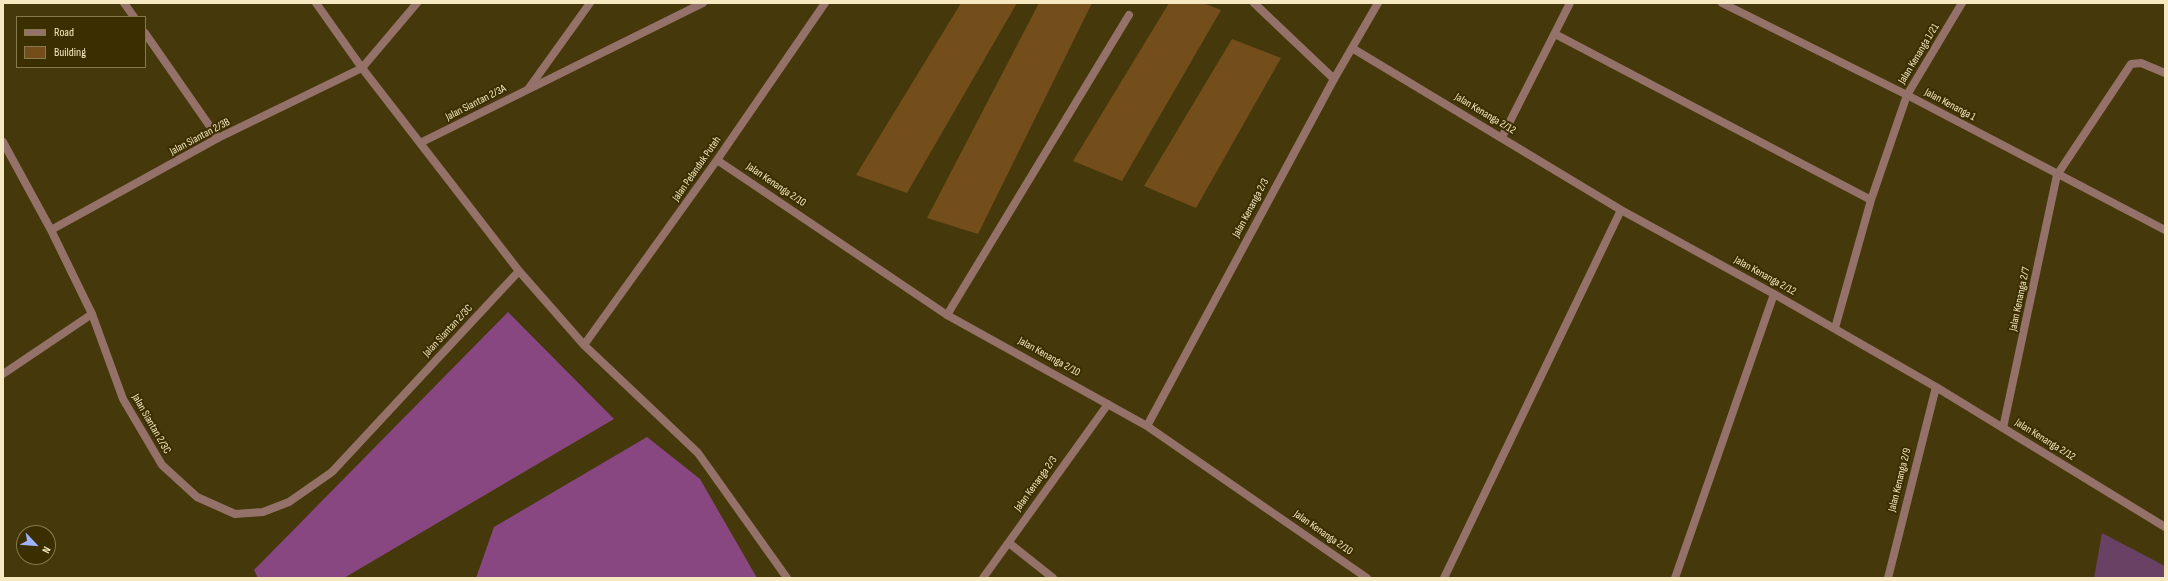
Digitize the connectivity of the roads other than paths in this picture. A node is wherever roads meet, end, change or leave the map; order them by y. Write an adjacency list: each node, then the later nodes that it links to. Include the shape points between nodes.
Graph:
1 (124, 3): 13 (street)
2 (316, 3): 17 (street)
3 (417, 3): 17 (street)
4 (590, 3): 20 (street)
5 (825, 3): 26 (street, Jalan Pelanduk Puteh)
6 (1254, 3): 19 (street)
7 (1378, 3): 16 (street, Jalan Kenanga 2/3)
8 (1570, 3): 15 (street)
9 (1722, 3): 21 (street, Jalan Kenanga 1)
10 (1962, 3): 21 (street, Jalan Kenanga 1/21)
11 (701, 5): 20 (street, Jalan Siantan 2/3A)
12 (1129, 15): 35 (street)
13 (133, 16)
14 (146, 34): 23 (street)
15 (1555, 34): 22 (street); 28 (street)
16 (1352, 48): 19 (street, Jalan Kenanga 2/3); 22 (street, Jalan Kenanga 2/12)
17 (362, 68): 23 (street, Jalan Siantan 2/3B); 25 (street)
18 (2165, 73): 27 (street, via 2141,63 2131,64)
19 (1334, 79): 41 (street, Jalan Kenanga 2/3)
20 (529, 88): 25 (street, Jalan Siantan 2/3A)
21 (1907, 95): 27 (street, Jalan Kenanga 1); 28 (street, Jalan Kenanga 1/21)
22 (1502, 137): 29 (street, Jalan Kenanga 2/12)
23 (218, 138): 30 (street, Jalan Siantan 2/3B)
24 (3, 142): 30 (street, Jalan Siantan 2/3C)
25 (420, 144): 32 (street)
26 (717, 160): 35 (street, Jalan Kenanga 2/10); 37 (street, Jalan Pelanduk Puteh)
27 (2057, 175): 31 (street, Jalan Kenanga 1); 42 (street, Jalan Kenanga 2/7)
28 (1871, 200): 36 (street, Jalan Kenanga 1/21)
29 (1621, 210): 33 (street, Jalan Kenanga 2/12); 49 (street)
30 (51, 230): 34 (street, Jalan Siantan 2/3C)
31 (2165, 230)
32 (519, 271): 34 (street, Jalan Siantan 2/3C, via 332,472 289,502 263,512 235,514 198,496 162,465 123,399); 37 (street)
33 (1774, 294): 36 (street, Jalan Kenanga 2/12); 50 (street)
34 (92, 314): 38 (street)
35 (947, 315): 40 (street, Jalan Kenanga 2/10)
36 (1835, 328): 39 (street, Jalan Kenanga 2/12)
37 (584, 345): 45 (street, via 698,453)
38 (3, 374)
39 (1936, 387): 42 (street, Jalan Kenanga 2/12); 51 (street, Jalan Kenanga 2/9)
40 (1108, 404): 41 (street, Jalan Kenanga 2/10); 44 (street, Jalan Kenanga 2/3)
41 (1147, 426): 48 (street, Jalan Kenanga 2/10)
42 (2003, 428): 43 (street, Jalan Kenanga 2/12)
43 (2165, 527)
44 (1009, 543): 46 (street, Jalan Kenanga 2/3); 47 (street)
45 (787, 578)
46 (983, 578)
47 (1053, 578)
48 (1367, 578)
49 (1444, 578)
50 (1675, 578)
51 (1888, 578)

